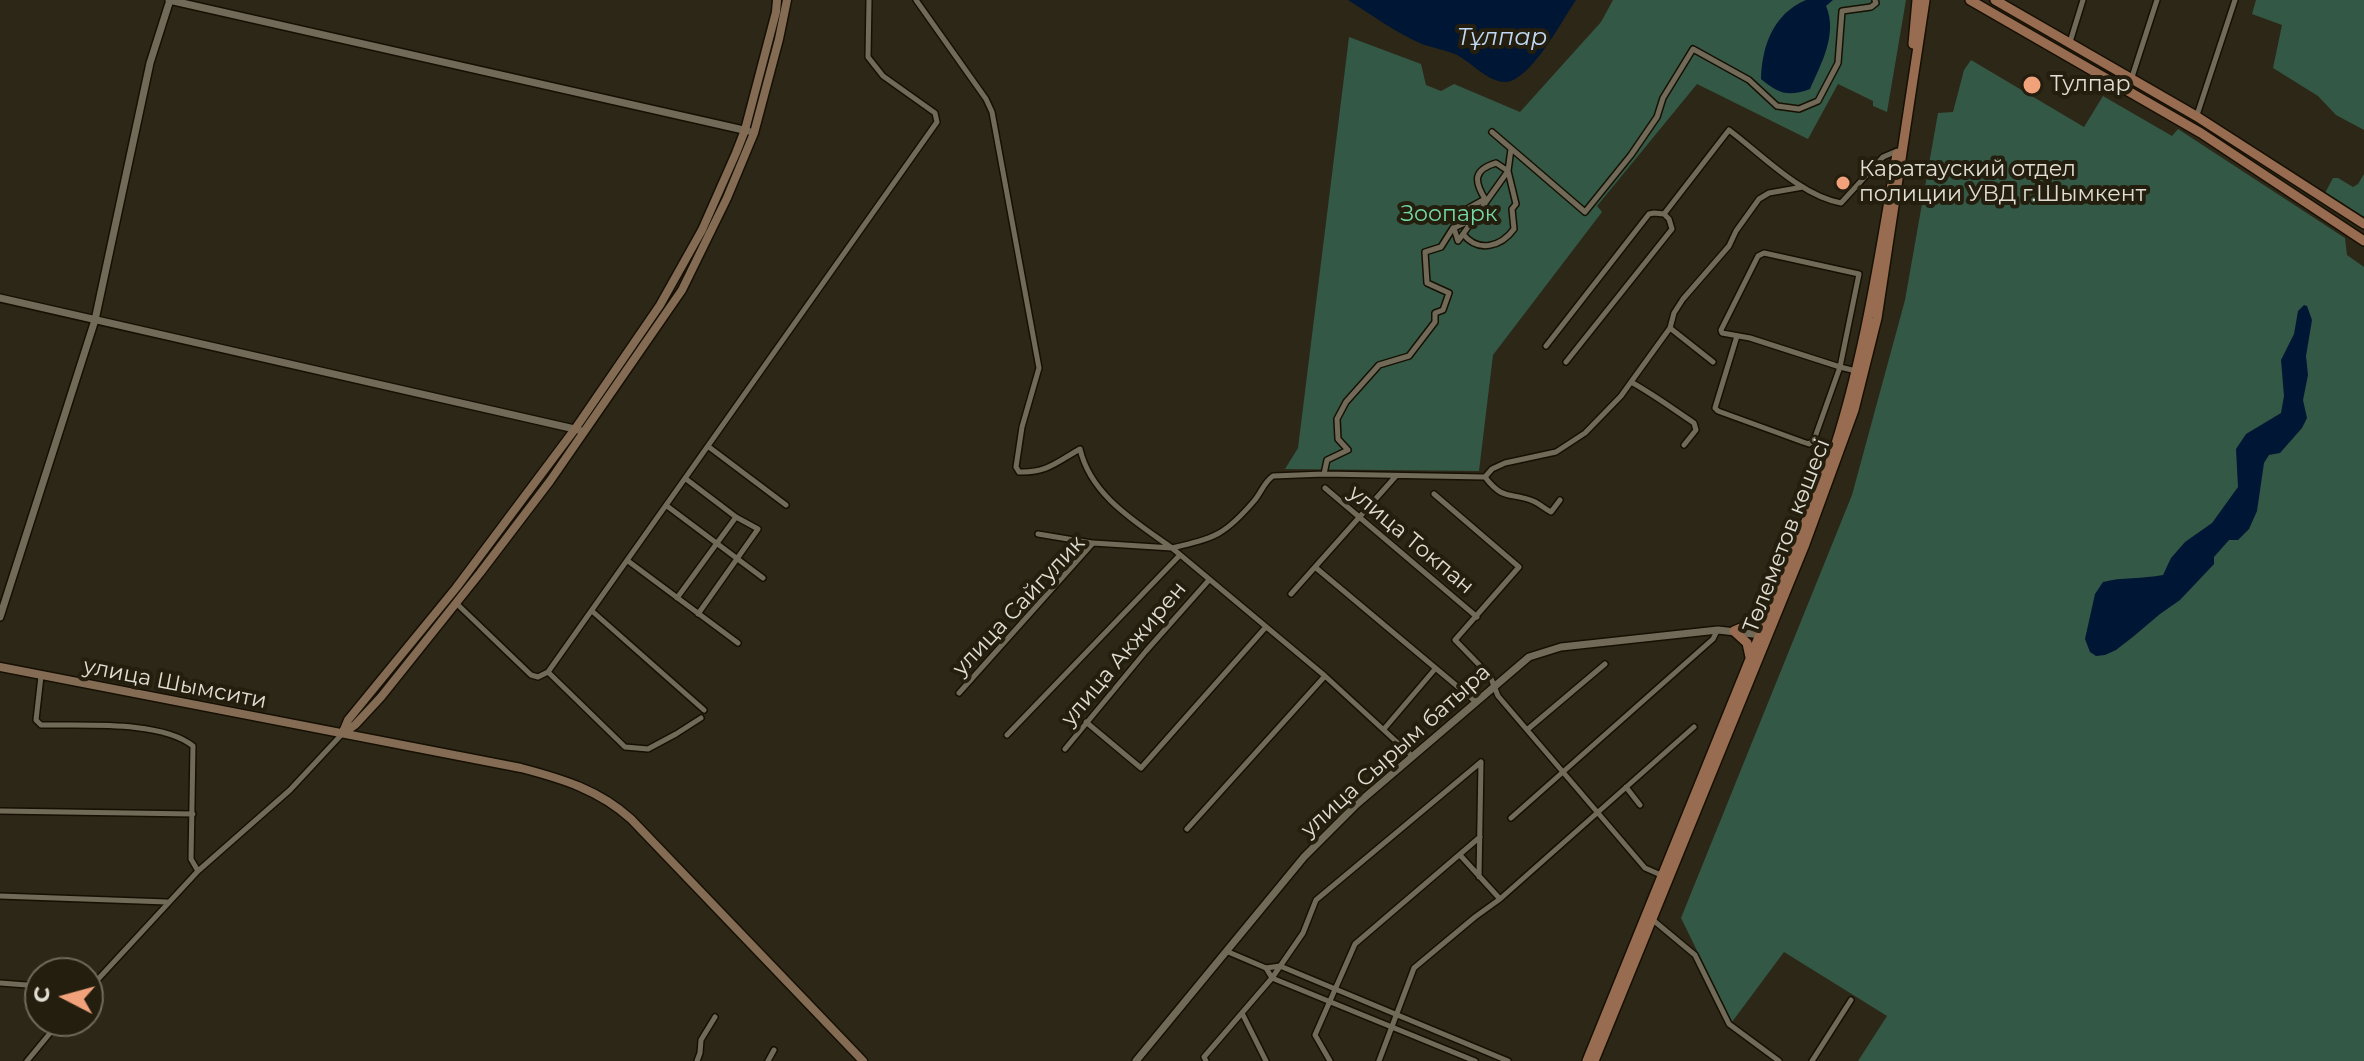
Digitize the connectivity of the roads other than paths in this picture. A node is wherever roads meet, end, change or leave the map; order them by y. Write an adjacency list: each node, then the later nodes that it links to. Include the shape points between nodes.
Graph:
1 (170, 0): 19 (street); 33 (street, via 150,63)
2 (777, 0): 19 (main road)
3 (787, 0): 19 (main road)
4 (869, 0): 44 (street, via 870,61 935,113 937,122)
5 (916, 0): 59 (street, via 992,112 1039,368 1016,467 1019,472 1051,468 1080,449 1108,499)
6 (1875, 0): 21 (street, via 1871,7 1842,11 1838,63 1818,101 1799,109 1777,106 1749,80 1693,49 1657,117 1585,212)
7 (1917, 0): 22 (main road, Төлеметов көшесі)
8 (1925, 0): 77 (main road, Төлеметов көшесі, via 1868,363 1836,464)
9 (1970, 0): 15 (main road)
10 (2083, 0): 16 (street)
11 (2157, 0): 17 (street)
12 (2235, 0): 18 (street)
13 (2001, 2): 14 (main road)
14 (2041, 26): 15 (main road); 16 (main road)
15 (2035, 38): 29 (main road, via 2201,133)
16 (2070, 43): 17 (main road)
17 (2131, 78): 18 (main road)
18 (2196, 116): 26 (main road)
19 (749, 132): 42 (main road, via 660,305)
20 (1492, 132): 21 (street)
21 (1511, 148): 23 (street)
22 (1897, 151): 24 (street, via 1883,157 1841,203); 31 (main road, Төлеметов көшесі)
23 (1508, 171): 27 (street, via 1496,163 1484,166 1477,177 1485,199 1467,209 1467,222); 28 (street); 28 (street, via 1516,204 1508,238 1484,246)
24 (1803, 187): 25 (street, via 1729,130); 34 (street, via 1759,199 1729,246 1683,299)
25 (1664, 214): 36 (street, via 1649,214); 37 (street, via 1672,229)
26 (2364, 224)
27 (1454, 228): 28 (street, via 1458,241); 45 (street, via 1441,247 1425,252 1427,283 1449,293 1443,310 1435,313 1435,322 1409,356 1379,365 1346,402 1337,419 1338,439 1348,450 1327,460)
28 (1463, 234)
29 (2364, 241)
30 (1859, 274): 31 (street); 35 (street, via 1764,253 1758,256 1721,330); 39 (street)
31 (1876, 278): 40 (main road, Төлеметов көшесі)
32 (0, 298): 33 (street)
33 (95, 320): 42 (street); 72 (street)
34 (1670, 328): 38 (street); 41 (street)
35 (1737, 336): 39 (street); 39 (street, via 1715,408 1809,444)
36 (1546, 346)
37 (1566, 362)
38 (1713, 362)
39 (1840, 367): 40 (street)
40 (1857, 371): 69 (main road, Төлеметов көшесі, via 1830,462)
41 (1631, 382): 43 (street, via 1694,423 1696,430); 47 (street, via 1585,433 1556,452 1505,463)
42 (579, 430): 68 (main road, via 541,492); 95 (main road, via 348,720)
43 (1684, 445)
44 (709, 447): 48 (street); 52 (street)
45 (1324, 474): 46 (street); 59 (street, via 1273,476 1234,524 1204,540)
46 (1397, 475): 47 (street); 55 (street)
47 (1485, 477): 51 (street, via 1505,496 1534,501 1546,511)
48 (686, 479): 53 (street); 54 (street)
49 (1325, 488): 55 (street, улица Токпан)
50 (1434, 494): 73 (street, via 1519,567)
51 (1560, 500)
52 (786, 505)
53 (667, 506): 57 (street); 62 (street)
54 (736, 517): 57 (street); 61 (street, via 758,529)
55 (1360, 517): 63 (street); 73 (street, улица Токпан)
56 (1038, 534): 58 (street)
57 (717, 543): 61 (street); 67 (street)
58 (1093, 543): 59 (street, улица Сайгулик); 87 (street, улица Сайгулик)
59 (1172, 548): 60 (street)
60 (1179, 556): 65 (street); 96 (street)
61 (737, 558): 64 (street); 71 (street)
62 (628, 561): 67 (street); 70 (street)
63 (1315, 567): 66 (street); 82 (street)
64 (763, 578)
65 (1209, 580): 74 (street); 91 (street, улица Акжирен)
66 (1291, 594)
67 (677, 598): 71 (street)
68 (456, 603): 83 (street, via 531,675); 95 (main road, via 381,697)
69 (1771, 607): 76 (main road); 77 (main road, Төлеметов көшесі)
70 (592, 611): 83 (street); 89 (street)
71 (698, 614): 78 (street)
72 (0, 617)
73 (1477, 617): 86 (street, via 1455,640)
74 (1265, 628): 85 (street); 91 (street, via 1141,768)
75 (1718, 630): 76 (street, улица Сырым батыра); 86 (street, улица Сырым батыра, via 1551,649 1529,657); 99 (street)
76 (1734, 631): 77 (street, улица Сырым батыра); 79 (main road, via 1747,643)
77 (1764, 635): 79 (main road, Төлеметов көшесі); 115 (main road, Төлеметов көшесі)
78 (738, 643)
79 (1750, 659): 110 (main road, Төлеметов көшесі)
80 (1605, 664): 94 (street)
81 (0, 667): 84 (main road, улица Шымсити)
82 (1435, 669): 88 (street); 93 (street)
83 (548, 672): 90 (street, via 625,747 648,749)
84 (41, 676): 95 (main road, улица Шымсити); 104 (street, via 36,713 41,725 142,727 186,739 193,746)
85 (1325, 676): 93 (street); 106 (street)
86 (1495, 687): 88 (street, улица Сырым батыра); 94 (street)
87 (959, 693)
88 (1477, 702): 98 (street, улица Сырым батыра)
89 (704, 710)
90 (701, 718)
91 (1086, 722): 97 (street, улица Акжирен)
92 (1694, 727): 100 (street)
93 (1384, 729): 98 (street)
94 (1528, 729): 99 (street)
95 (343, 733): 109 (street, via 290,790); 137 (main road, улица Шымсити, via 535,772 608,800 642,829)
96 (1007, 735)
97 (1065, 749)
98 (1412, 756): 116 (street, улица Сырым батыра, via 1304,857)
99 (1562, 771): 103 (street); 105 (street)
100 (1626, 787): 101 (street); 103 (street)
101 (1640, 805)
102 (0, 811): 104 (street)
103 (1598, 813): 110 (street, via 1645,868); 113 (street)
104 (193, 814): 109 (street, via 191,859)
105 (1511, 818)
106 (1187, 829)
107 (1480, 837): 108 (street); 111 (street); 117 (street, via 1481,762 1316,900 1303,933)
108 (1460, 855): 111 (street); 123 (street, via 1355,944)
109 (198, 871): 114 (street)
110 (1662, 875): 126 (main road, Төлеметов көшесі)
111 (1479, 877): 113 (street)
112 (0, 896): 114 (street)
113 (1500, 899): 128 (street, via 1414,968)
114 (168, 902): 119 (street)
115 (1652, 919): 126 (main road, Төлеметов көшесі); 146 (street, via 1695,955 1729,1024)
116 (1226, 951): 118 (street); 138 (street, улица Сырым батыра)
117 (1280, 966): 118 (street); 120 (street); 123 (street)
118 (1266, 968): 120 (street)
119 (104, 972)
120 (1272, 978): 125 (street); 127 (street)
121 (0, 983): 122 (street)
122 (24, 985)
123 (1335, 989): 125 (street); 128 (street)
124 (1851, 1000): 147 (street)
125 (1329, 1002): 130 (street); 140 (street, via 1315,1035)
126 (1614, 1005): 144 (main road, Төлеметов көшесі); 145 (main road, Төлеметов көшесі)
127 (1242, 1013): 133 (street); 139 (street)
128 (1398, 1014): 130 (street); 143 (street)
129 (715, 1017): 135 (street, via 701,1040)
130 (1393, 1027): 141 (street); 142 (street)
131 (47, 1037): 134 (street)
132 (774, 1050): 136 (street)
133 (1203, 1060)
134 (27, 1061)
135 (697, 1061)
136 (768, 1061)
137 (863, 1061)
138 (1136, 1061)
139 (1266, 1061)
140 (1330, 1061)
141 (1379, 1061)
142 (1475, 1061)
143 (1508, 1061)
144 (1587, 1061)
145 (1594, 1061)
146 (1779, 1061)
147 (1812, 1061)

